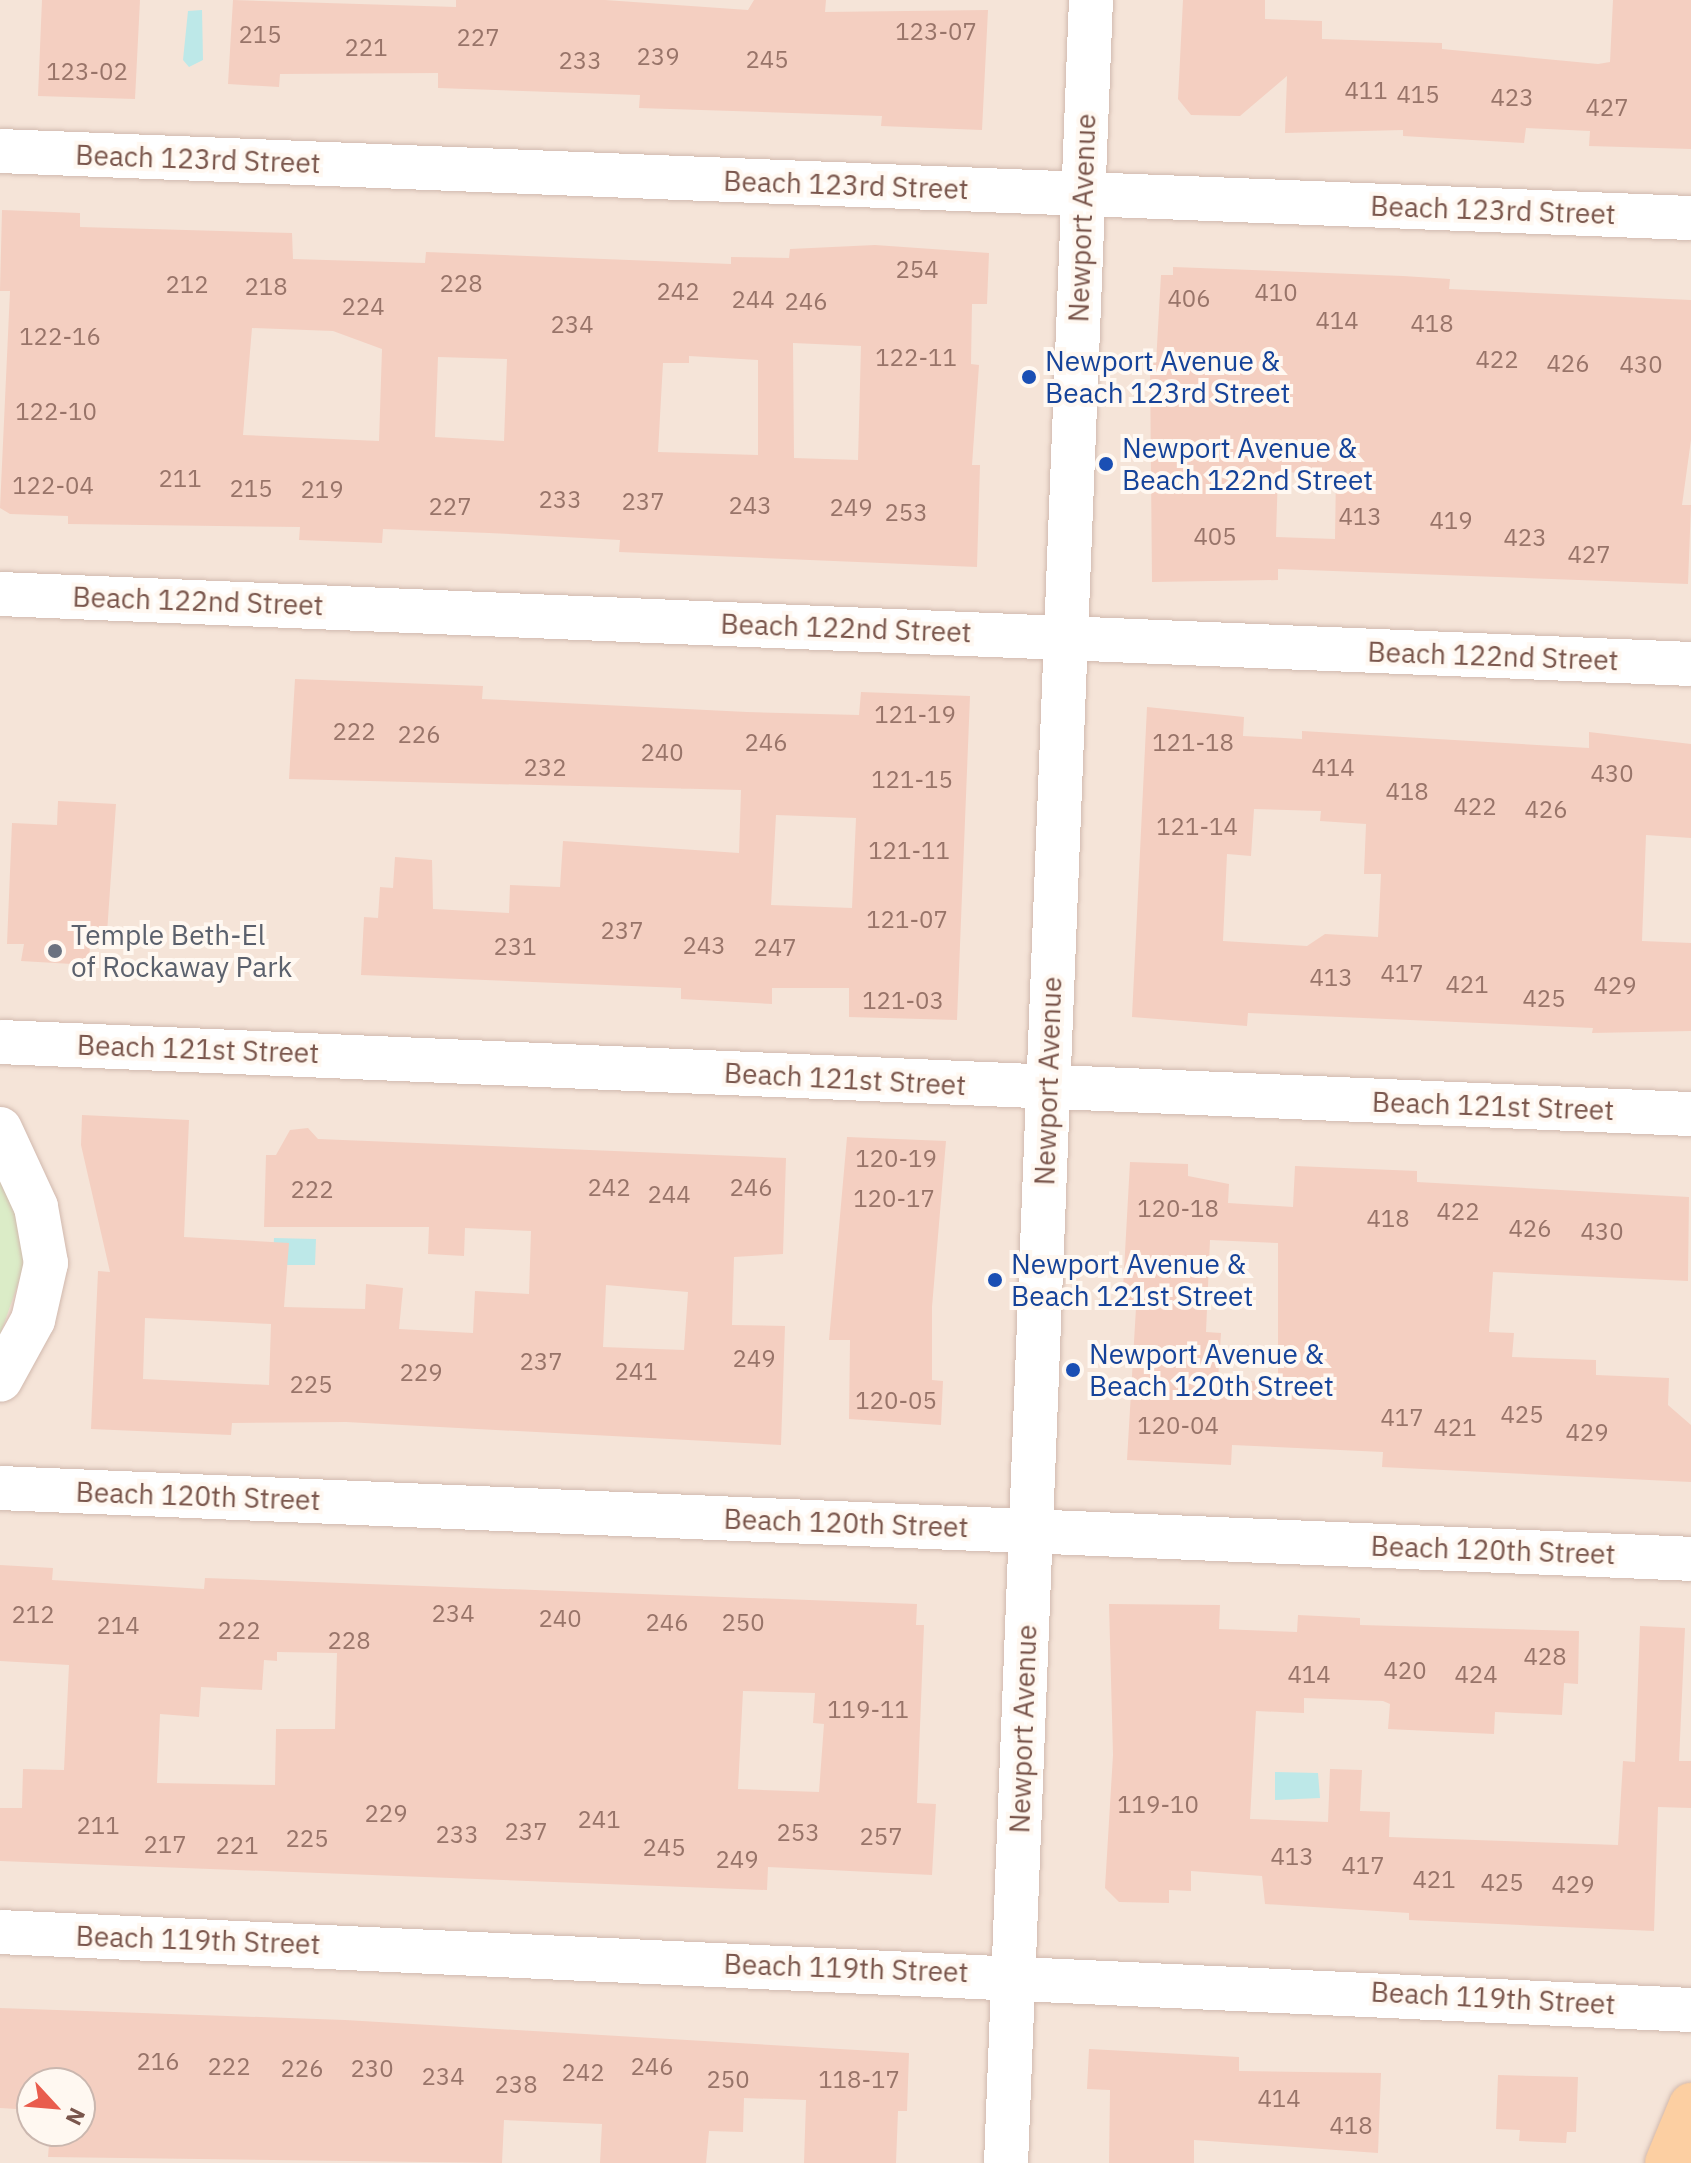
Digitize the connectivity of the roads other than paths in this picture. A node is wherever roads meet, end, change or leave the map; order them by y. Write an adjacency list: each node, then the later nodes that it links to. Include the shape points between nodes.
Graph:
1 (1091, 0): 3 (street, Newport Avenue)
2 (0, 151): 3 (street, Beach 123rd Street)
3 (1083, 194): 4 (street, Beach 123rd Street); 6 (street, Newport Avenue)
4 (1691, 218)
5 (0, 594): 6 (street, Beach 122nd Street)
6 (1066, 637): 7 (street, Beach 122nd Street); 9 (street, Newport Avenue)
7 (1691, 664)
8 (0, 1042): 9 (street, Beach 121st Street)
9 (1048, 1089): 10 (street, Beach 121st Street); 14 (street, Newport Avenue)
10 (1691, 1114)
11 (0, 1129): 12 (street, via 39,1217 46,1263 37,1312)
12 (0, 1380)
13 (0, 1488): 14 (street, Beach 120th Street)
14 (1031, 1531): 15 (street, Beach 120th Street); 17 (street, Newport Avenue)
15 (1691, 1559)
16 (0, 1932): 17 (street, Beach 119th Street)
17 (1013, 1975): 18 (street, Beach 119th Street); 20 (street, Newport Avenue)
18 (1691, 2010)
19 (1691, 2105): 21 (main road)
20 (1006, 2163)
21 (1667, 2163)

